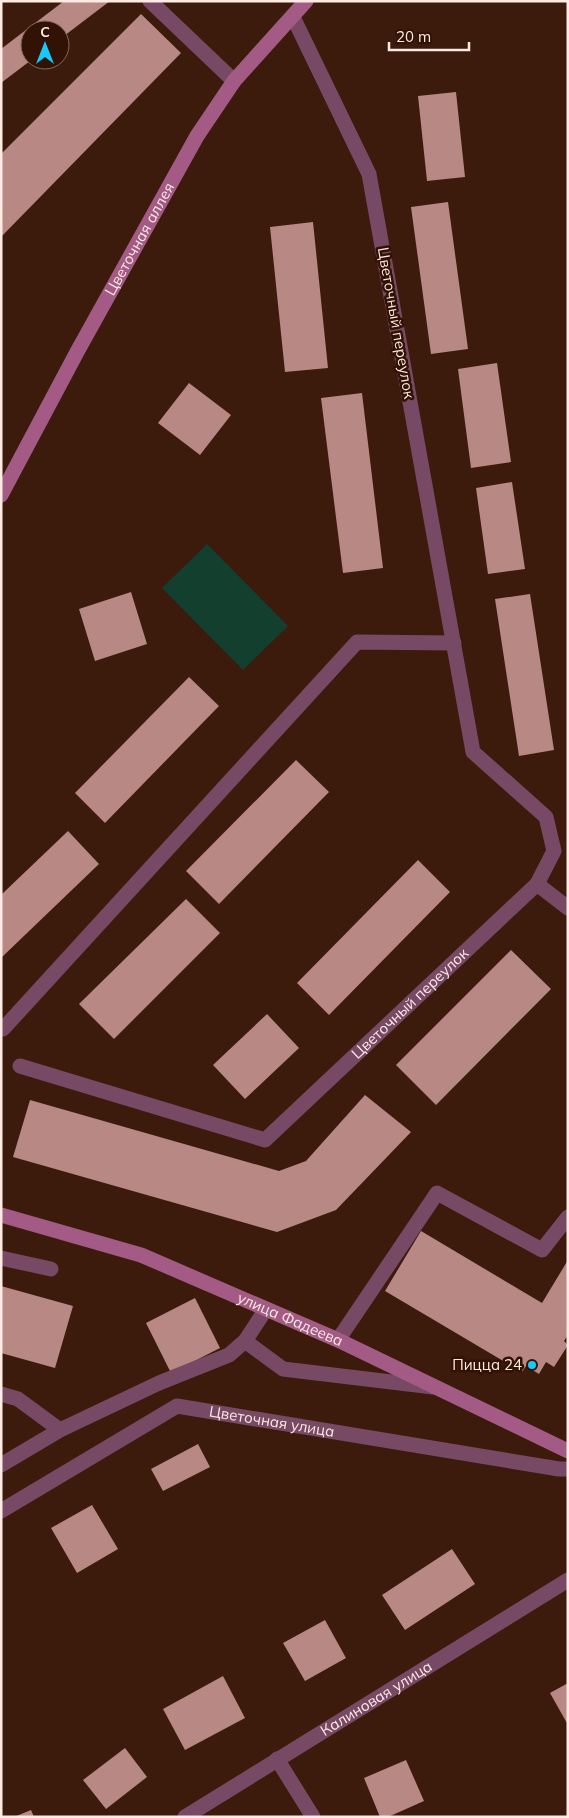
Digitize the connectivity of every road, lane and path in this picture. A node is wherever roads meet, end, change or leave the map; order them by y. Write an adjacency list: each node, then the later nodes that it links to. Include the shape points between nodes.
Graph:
1 (150, 1): 4 (street)
2 (306, 1): 3 (street, Цветочная аллея)
3 (293, 18): 4 (street, Цветочная аллея); 6 (street, Цветочный переулок, via 369,174)
4 (234, 82): 5 (street, Цветочная аллея, via 197,136)
5 (1, 495)
6 (454, 643): 7 (street, Цветочный переулок, via 473,752 546,817 554,851); 9 (street, via 357,642)
7 (537, 884): 8 (street); 10 (street, Цветочный переулок, via 265,1140)
8 (568, 908)
9 (2, 1029)
10 (20, 1066)
11 (1, 1215): 15 (street, улица Фадеева, via 141,1256)
12 (568, 1217): 16 (street, via 542,1250 437,1193)
13 (1, 1258): 14 (street)
14 (51, 1269)
15 (266, 1309): 16 (street, улица Фадеева); 17 (street)
16 (338, 1340): 18 (street, улица Фадеева)
17 (245, 1341): 18 (street, via 283,1369); 20 (street, via 229,1356 160,1383)
18 (435, 1387): 21 (street, улица Фадеева)
19 (1, 1394): 20 (street, via 18,1400)
20 (60, 1430): 22 (street)
21 (568, 1451)
22 (1, 1465)
23 (568, 1469): 24 (street, Цветочная улица, via 177,1406)
24 (1, 1511)
25 (568, 1580): 26 (street, Калиновая улица)
26 (277, 1759): 27 (street, Калиновая улица); 28 (street)
27 (185, 1817)
28 (313, 1817)

